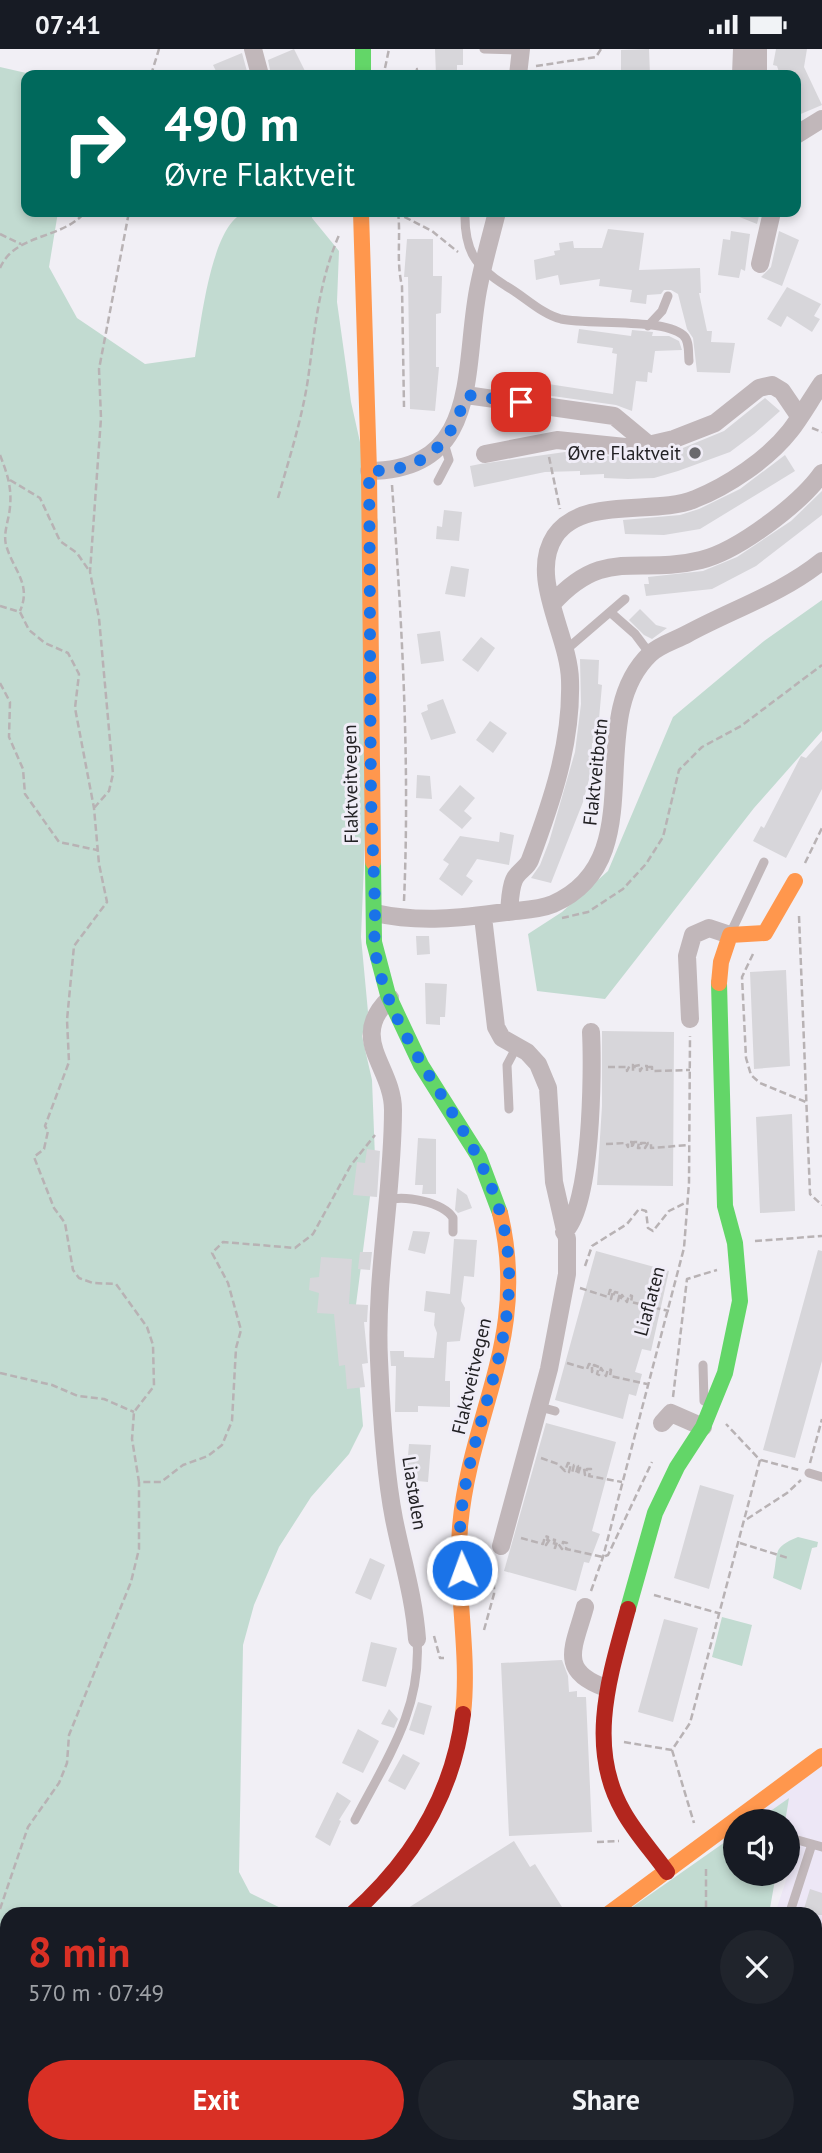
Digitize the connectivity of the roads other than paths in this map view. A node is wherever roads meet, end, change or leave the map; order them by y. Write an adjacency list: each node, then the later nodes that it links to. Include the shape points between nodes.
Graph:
1 (253, 49): 7 (street)
2 (363, 49): 8 (main road)
3 (484, 49): 4 (lane)
4 (521, 49): 9 (street)
5 (742, 49): 10 (street)
6 (758, 49): 11 (street)
7 (259, 70)
8 (363, 70)
9 (518, 70)
10 (741, 70)
11 (758, 70)
12 (822, 119): 13 (street)
13 (801, 132)
14 (361, 217): 29 (main road, Flaktveitvegen)
15 (466, 217): 19 (lane, via 468,244)
16 (496, 217): 19 (street)
17 (771, 217): 18 (street)
18 (760, 264)
19 (483, 271): 21 (lane, via 549,315); 24 (street)
20 (668, 296): 21 (lane)
21 (648, 326): 22 (lane, via 681,333 687,340)
22 (689, 361)
23 (822, 383): 25 (street)
24 (466, 395): 26 (street, via 457,424); 27 (street, via 614,416)
25 (799, 416): 27 (street, via 782,391 772,385 759,388 715,423); 34 (street, Flaktveitbotn, via 771,451 694,500 606,510 566,525 546,559 545,585)
26 (444, 443): 29 (street, via 414,464); 31 (lane, via 449,460)
27 (649, 445): 28 (street, via 635,448 557,440 515,443)
28 (485, 454)
29 (369, 471): 41 (main road, Flaktveitvegen)
30 (822, 473): 34 (street, via 790,506 731,547 703,560 586,573)
31 (438, 481)
32 (822, 561): 37 (street, Flaktveitbotn, via 771,596 716,618)
33 (625, 599): 35 (lane)
34 (552, 604): 36 (street, Flaktveitbotn)
35 (610, 612): 36 (lane); 37 (lane)
36 (567, 649): 40 (street, Flaktveitbotn, via 570,704 565,753 528,864 514,879)
37 (650, 654): 40 (street, Flaktveitbotn, via 632,681 623,706 609,840 596,869 571,894 551,905)
38 (764, 862): 43 (lane)
39 (795, 881): 43 (main road, via 765,933)
40 (509, 912): 42 (street, Flaktveitbotn)
41 (375, 913): 42 (street, Flaktveitbotn, via 403,919); 44 (main road, Flaktveitvegen, via 377,963)
42 (483, 918): 47 (street, via 496,1027)
43 (730, 935): 45 (street, via 709,928 693,935 687,956); 53 (main road, via 717,1001 724,1206 734,1243 740,1301 725,1373)
44 (390, 998): 49 (street, Liastølen, via 372,1024 374,1050 393,1109); 67 (main road, Flaktveitvegen, via 411,1047 484,1166 496,1195 510,1282 502,1354 460,1528 466,1679 452,1770 419,1842)
45 (690, 1019)
46 (591, 1032): 51 (street, via 589,1144 578,1209)
47 (516, 1048): 48 (lane, via 507,1065); 51 (street, via 538,1064 548,1088 554,1182)
48 (509, 1109)
49 (387, 1200): 50 (lane, via 444,1209 453,1218); 59 (street, Liastølen, via 379,1362 394,1518)
50 (453, 1232)
51 (564, 1232): 57 (street, via 567,1274 548,1409)
52 (703, 1365): 53 (lane)
53 (707, 1417): 54 (street); 60 (main road, via 654,1513)
54 (666, 1418)
55 (808, 1473): 56 (lane)
56 (822, 1477)
57 (501, 1546)
58 (585, 1607): 60 (street, via 572,1662 586,1681)
59 (417, 1639): 62 (lane, Liastølen, via 409,1716)
60 (606, 1688): 66 (main road, via 603,1741 607,1767 623,1812)
61 (822, 1756): 66 (main road)
62 (355, 1820)
63 (800, 1841): 64 (lane)
64 (812, 1845): 65 (lane); 69 (lane)
65 (822, 1847)
66 (667, 1872): 68 (main road)
67 (361, 1907)
68 (618, 1907)
69 (792, 1907)

